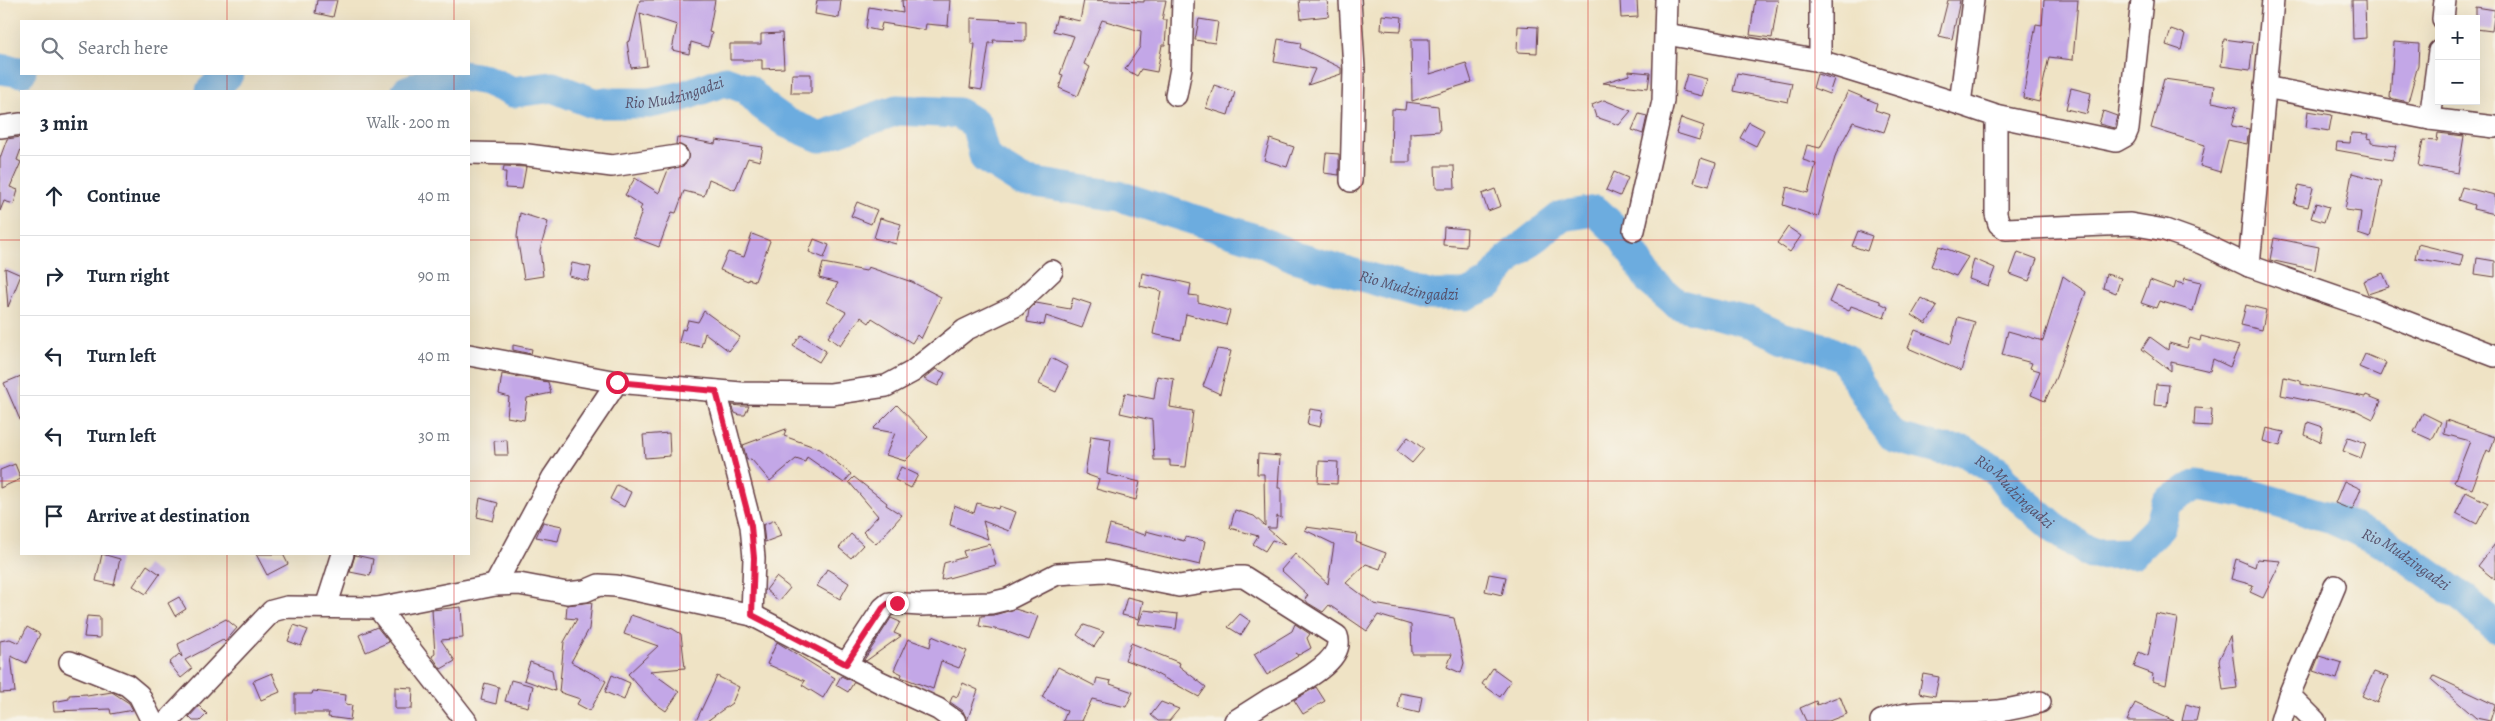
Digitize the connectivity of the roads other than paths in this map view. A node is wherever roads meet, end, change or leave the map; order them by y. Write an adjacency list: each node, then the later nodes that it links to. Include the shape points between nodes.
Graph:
1 (1183, 0): 14 (street, via 1181,68)
2 (1350, 0): 23 (street, via 1354,68)
3 (1666, 0): 10 (street)
4 (1820, 0): 12 (street)
5 (1973, 0): 15 (street)
6 (2142, 0): 16 (street, via 2125,136 2116,141)
7 (2272, 0): 13 (street)
8 (2445, 0): 9 (street)
9 (2443, 15)
10 (1666, 34): 12 (street); 24 (street, via 1663,101)
11 (2438, 60): 17 (street)
12 (1820, 61): 15 (street)
13 (2265, 87): 17 (street); 25 (street)
14 (1176, 95)
15 (1960, 104): 16 (street)
16 (1996, 116): 25 (street, via 1996,214 1999,224 2006,229 2130,224 2165,230)
17 (2430, 119): 19 (street)
18 (20, 124): 20 (street)
19 (2495, 126)
20 (0, 127)
21 (470, 153): 22 (street, via 520,154 612,166)
22 (677, 156)
23 (1351, 181)
24 (1634, 230)
25 (2249, 266): 28 (street)
26 (1052, 271): 30 (street, via 1015,306 965,330 912,372 886,386 831,394)
27 (470, 355): 29 (street)
28 (2495, 356)
29 (617, 382): 30 (street); 32 (street, via 553,477)
30 (716, 391): 36 (street, via 751,526 754,558)
31 (342, 555): 34 (street)
32 (495, 585): 35 (street); 36 (street, via 519,584 567,593 599,585 616,586)
33 (2335, 586): 39 (street)
34 (326, 607): 35 (street); 42 (street, via 287,607 272,611)
35 (378, 608): 43 (street)
36 (752, 615): 38 (street)
37 (70, 662): 41 (street, via 127,685 139,695)
38 (846, 664): 44 (street, via 938,708); 45 (street, via 889,603 991,603 1008,599 1057,574 1104,571 1179,586 1244,577 1337,636 1339,642 1338,649 1323,667)
39 (2288, 695): 47 (street); 48 (street)
40 (2040, 702): 46 (street, via 1985,712 1897,714)
41 (152, 721)
42 (168, 721)
43 (466, 721)
44 (955, 721)
45 (1235, 721)
46 (1881, 721)
47 (2281, 721)
48 (2315, 721)

